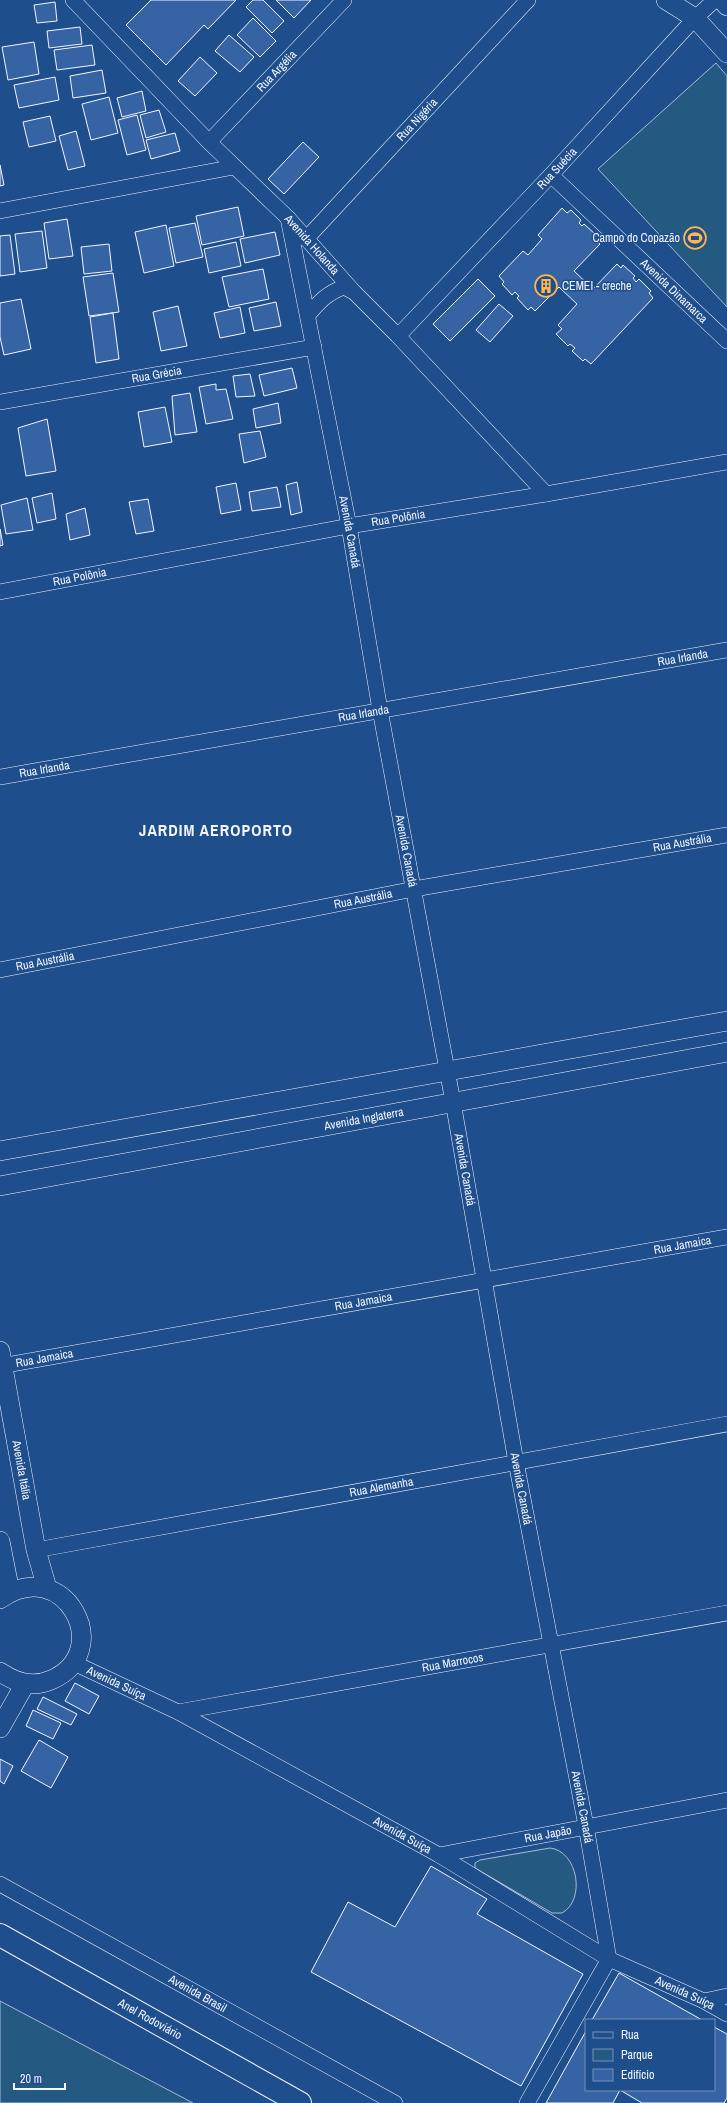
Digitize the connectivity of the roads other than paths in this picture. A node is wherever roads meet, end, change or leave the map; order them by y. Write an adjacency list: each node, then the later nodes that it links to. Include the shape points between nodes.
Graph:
1 (73, 0): 10 (street, Avenida Holanda)
2 (344, 0): 10 (street, Rua Argélia)
3 (528, 0): 15 (street, Rua Nigéria)
4 (666, 0): 8 (street)
5 (715, 0): 8 (street, Rua Suécia)
6 (722, 0): 7 (street)
7 (727, 6)
8 (695, 18): 9 (street); 12 (street, Rua Suécia)
9 (727, 53)
10 (209, 142): 11 (street, Avenida Holanda)
11 (234, 167): 13 (street); 14 (street, Avenida Holanda)
12 (551, 175): 18 (street, Rua Suécia); 19 (street, Avenida Dinamarca)
13 (0, 211)
14 (288, 218): 15 (street, Avenida Holanda); 17 (street, Avenida Canadá)
15 (306, 239): 16 (street, Avenida Holanda)
16 (354, 292): 17 (street, via 344,287 330,292); 18 (street, Avenida Holanda)
17 (308, 315): 20 (street, Avenida Canadá)
18 (398, 336): 23 (street, Avenida Holanda)
19 (727, 341)
20 (314, 347): 21 (street, Rua Grécia); 24 (street, Avenida Canadá)
21 (0, 402)
22 (727, 462): 23 (street, Rua Polônia)
23 (546, 494): 24 (street, Rua Polônia)
24 (348, 526): 25 (street, Rua Polônia); 27 (street, Avenida Canadá)
25 (0, 592)
26 (727, 650): 27 (street, Rua Irlanda)
27 (380, 710): 28 (street, Rua Irlanda); 30 (street, Avenida Canadá)
28 (0, 777)
29 (727, 835): 30 (street, Rua Austrália)
30 (414, 889): 31 (street, Rua Austrália); 34 (street, Avenida Canadá)
31 (0, 970)
32 (727, 1021): 34 (street)
33 (727, 1052): 35 (street, Avenida Inglaterra)
34 (447, 1070): 35 (street, Avenida Canadá); 36 (street)
35 (453, 1102): 37 (street, Avenida Inglaterra); 39 (street, Avenida Canadá)
36 (0, 1151)
37 (0, 1186)
38 (727, 1237): 39 (street, Rua Jamaica)
39 (484, 1280): 40 (street, Rua Jamaica); 42 (street, Avenida Canadá)
40 (1, 1361): 44 (street, Avenida Itália)
41 (727, 1424): 42 (street, Rua Alemanha)
42 (516, 1462): 44 (street, Rua Alemanha); 48 (street, Avenida Canadá)
43 (0, 1542): 46 (street)
44 (36, 1550): 45 (street, Avenida Itália)
45 (47, 1588): 46 (street, via 24,1587); 49 (street, via 60,1594 78,1616 81,1629 80,1647)
46 (5, 1596)
47 (727, 1613): 48 (street, Rua Marrocos)
48 (552, 1645): 52 (street, Rua Marrocos); 55 (street, Avenida Canadá)
49 (74, 1663): 51 (street, via 60,1676 43,1684); 52 (street, Avenida Suíça)
50 (0, 1672): 51 (street, via 11,1680)
51 (24, 1684): 53 (street)
52 (178, 1712): 56 (street, Avenida Suíça)
53 (0, 1728)
54 (727, 1800): 55 (street, Rua Japão)
55 (586, 1826): 56 (street, Rua Japão, via 558,1834); 59 (street, Avenida Canadá)
56 (439, 1855): 59 (street, Avenida Suíça)
57 (0, 1884): 64 (street, Avenida Brasil)
58 (0, 1935): 63 (main road, Anel Rodoviário)
59 (609, 1960): 61 (street, Avenida Suíça); 65 (street)
60 (727, 1996): 61 (street)
61 (704, 2001): 62 (street, Avenida Suíça)
62 (727, 2014)
63 (300, 2103)
64 (395, 2103)
65 (527, 2103)

